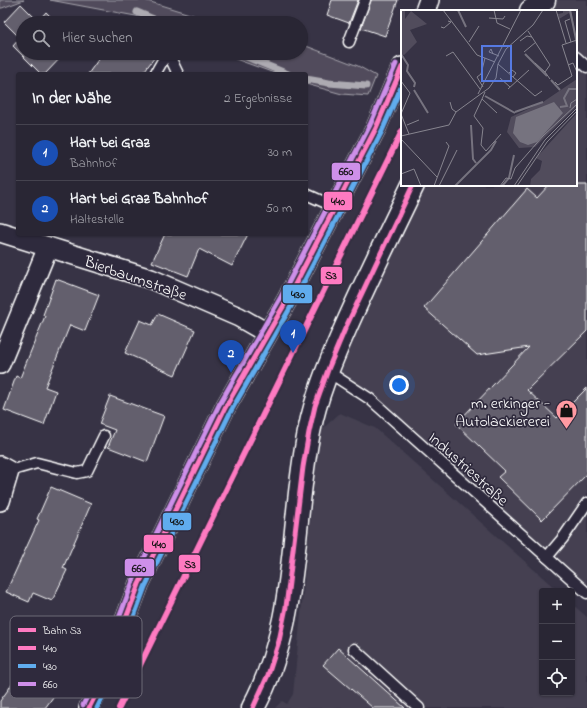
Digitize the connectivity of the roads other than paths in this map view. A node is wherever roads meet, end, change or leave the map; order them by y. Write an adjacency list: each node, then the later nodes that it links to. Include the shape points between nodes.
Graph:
1 (365, 0): 6 (lane)
2 (430, 0): 4 (street)
3 (544, 0): 5 (main road)
4 (425, 10)
5 (532, 10)
6 (349, 42)
7 (577, 58): 10 (lane)
8 (163, 60): 12 (lane)
9 (171, 60): 13 (lane)
10 (587, 67)
11 (401, 69): 16 (street, via 376,128)
12 (156, 72)
13 (177, 72)
14 (413, 186): 21 (main road, via 363,288)
15 (308, 195): 16 (lane)
16 (335, 207): 19 (street)
17 (0, 232): 18 (street, Bierbaumstraße)
18 (48, 247): 19 (street, Bierbaumstraße, via 151,279 239,317); 20 (street)
19 (268, 333): 28 (street, via 225,408 139,584)
20 (0, 364)
21 (327, 371): 26 (lane, Industriestraße, via 370,399); 32 (main road, via 309,432 302,473 293,566 284,624 273,665)
22 (104, 436): 23 (lane, via 87,470 77,473 37,463)
23 (5, 468): 24 (street)
24 (0, 501)
25 (587, 503): 26 (lane)
26 (547, 557): 27 (lane, Industriestraße)
27 (587, 593)
28 (127, 616)
29 (354, 649): 33 (lane)
30 (94, 698): 31 (street)
31 (89, 708)
32 (254, 708)
33 (419, 708)

